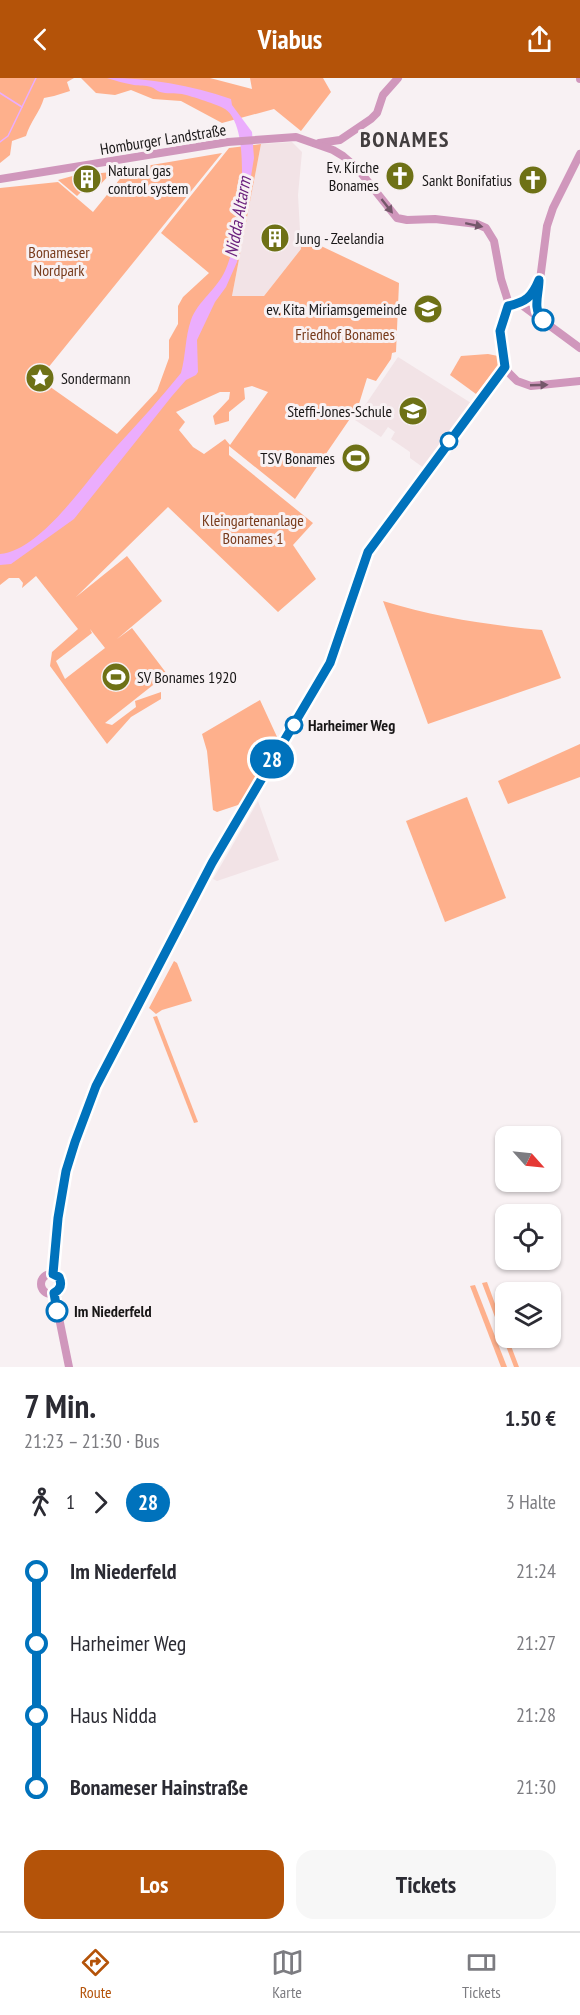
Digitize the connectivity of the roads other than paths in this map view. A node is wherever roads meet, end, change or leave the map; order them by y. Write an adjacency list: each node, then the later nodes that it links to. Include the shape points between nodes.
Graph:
1 (398, 78): 2 (street, Homburger Landstraße, via 382,95 375,116)
2 (332, 146): 4 (street, Homburger Landstraße, via 292,137 232,142); 7 (street, one-way to 7, via 357,168 395,216 486,228 494,241)
3 (580, 154): 5 (street, via 547,226)
4 (0, 179)
5 (539, 280): 6 (street, via 530,298); 8 (street)
6 (519, 303): 7 (street); 8 (street)
7 (508, 306): 10 (street, via 500,331)
8 (540, 317): 9 (street)
9 (580, 348)
10 (505, 367): 11 (street, one-way to 11, via 512,377 531,386); 12 (street, via 368,552 330,663 212,863 96,1086 66,1171)
11 (580, 381)
12 (53, 1274): 13 (street, via 61,1284); 13 (street, via 44,1277 42,1283 45,1291)
13 (54, 1293): 14 (street)
14 (69, 1367)

